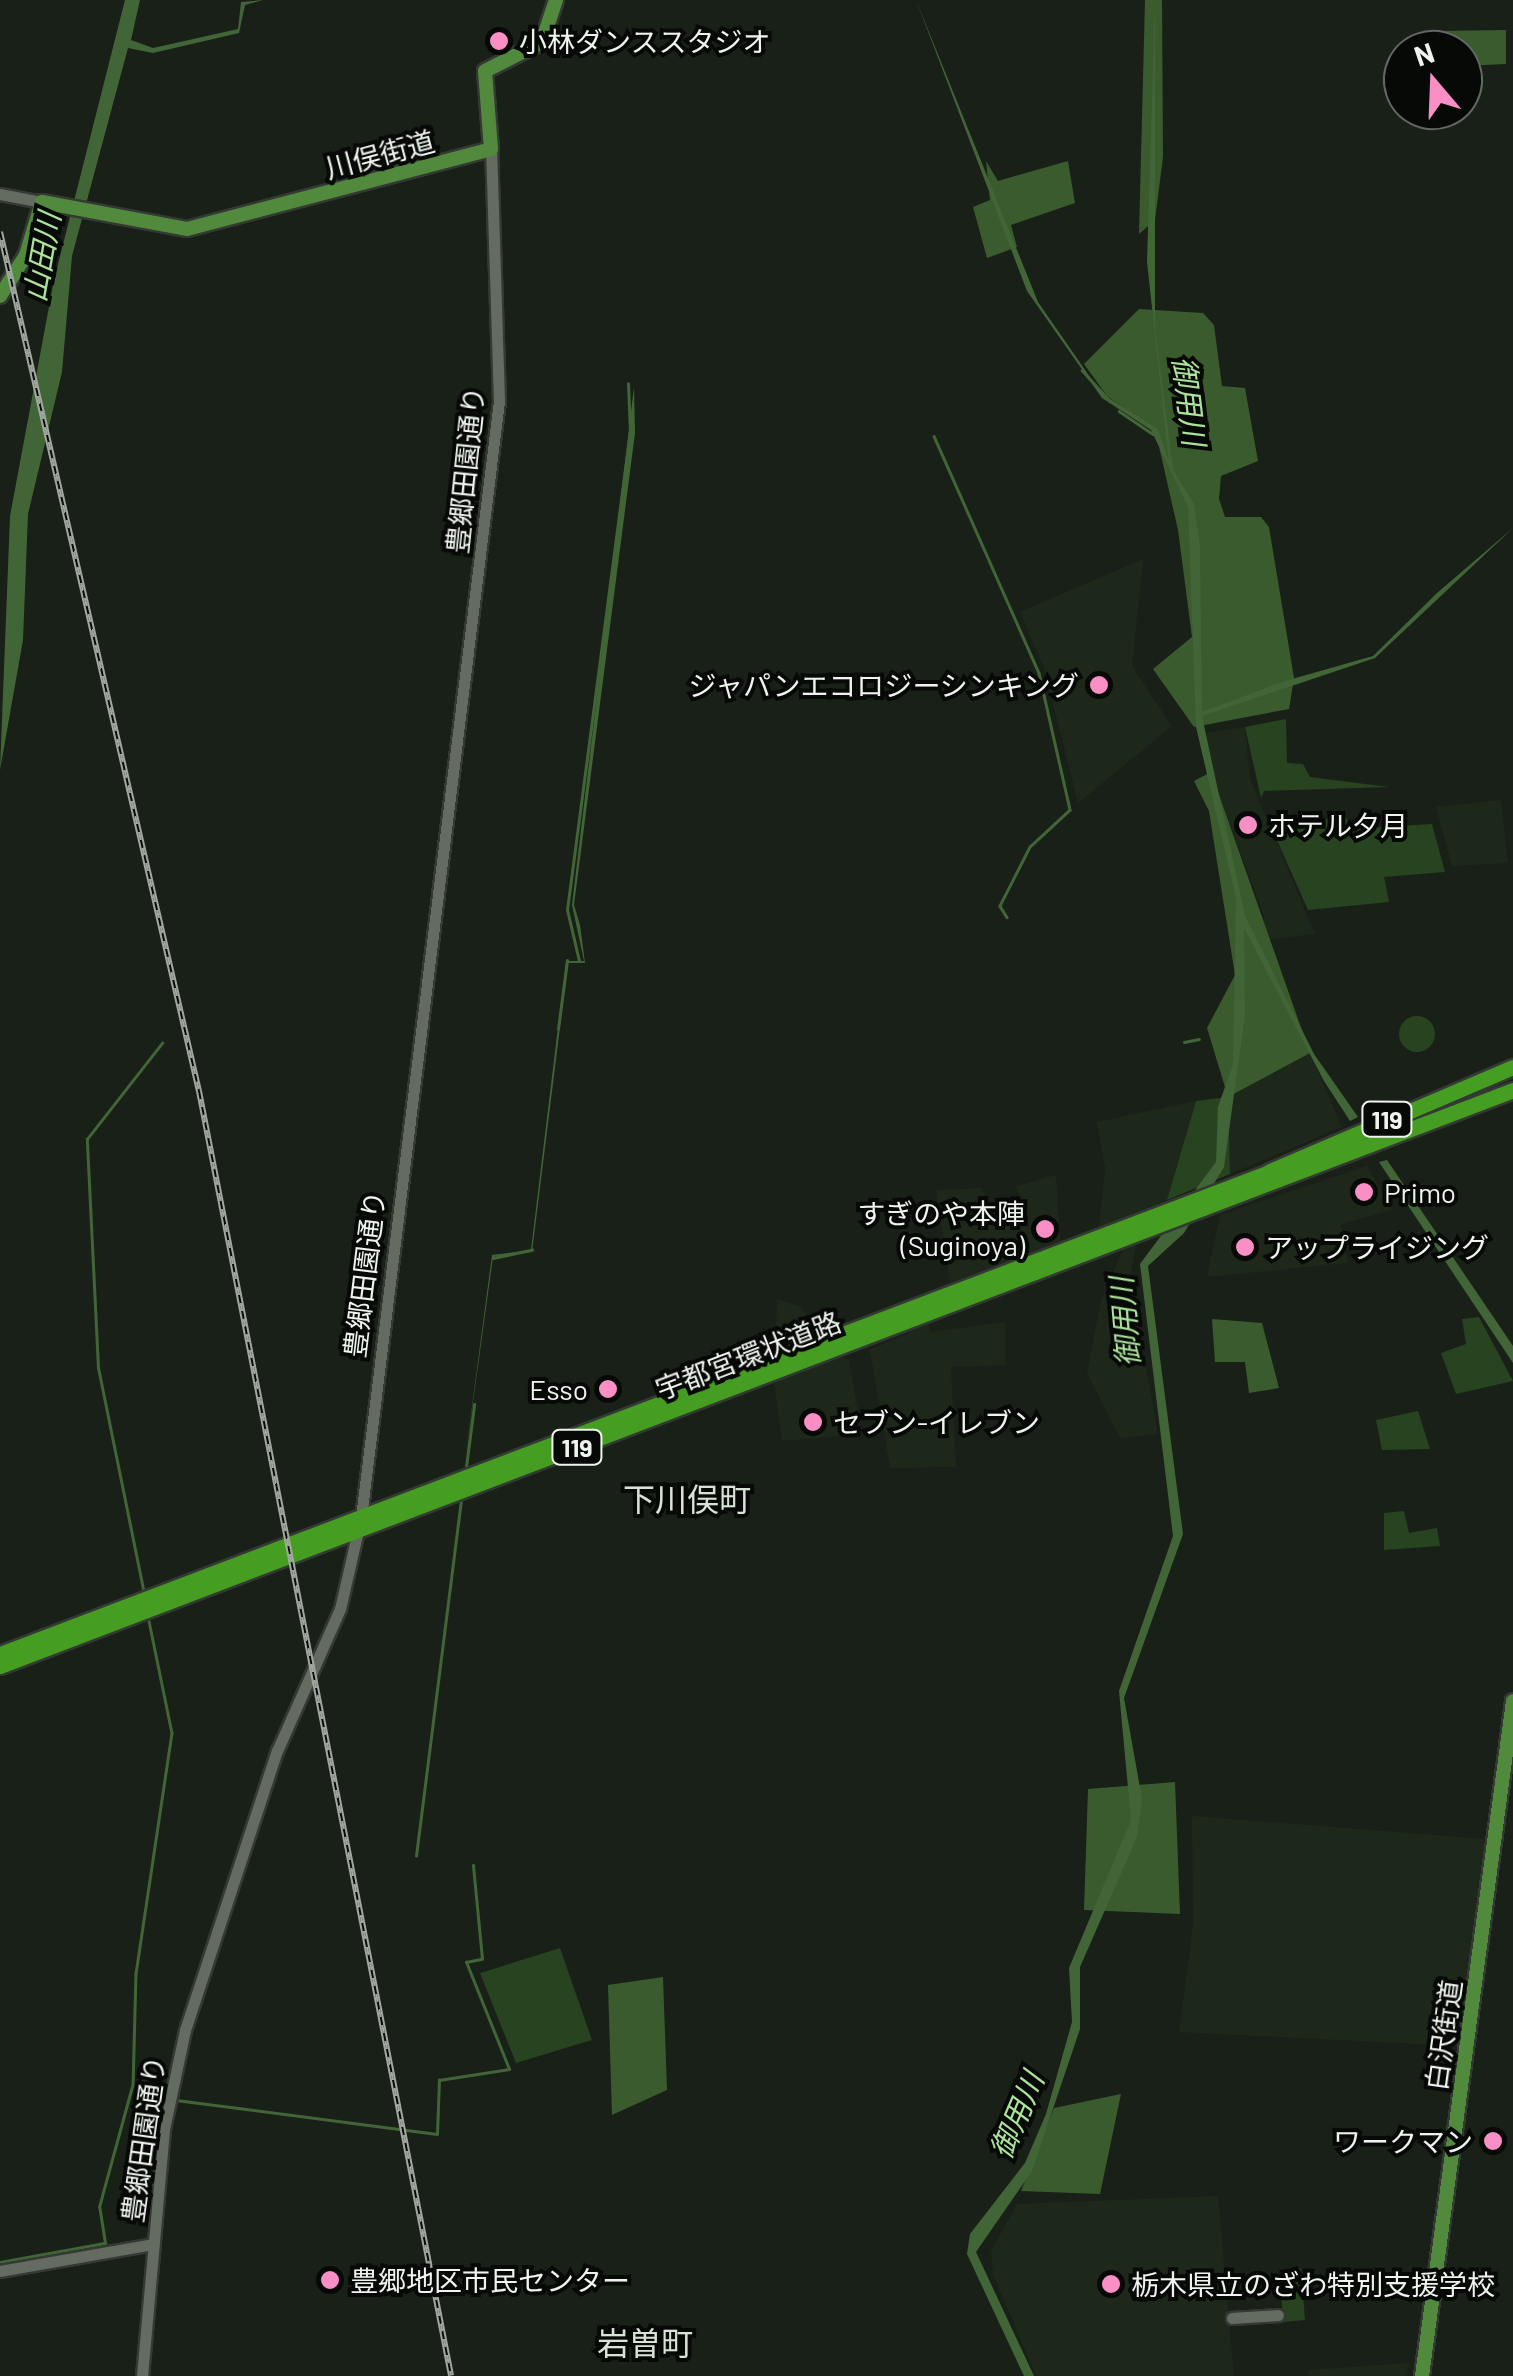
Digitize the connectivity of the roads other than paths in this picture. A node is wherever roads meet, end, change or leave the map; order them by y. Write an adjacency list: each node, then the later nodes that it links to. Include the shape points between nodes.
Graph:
1 (556, 0): 2 (main road, via 542,42 485,70)
2 (491, 149): 4 (main road, 川俣街道, via 188,229); 13 (street, 豊郷田園通り, via 500,401)
3 (0, 194): 4 (street)
4 (49, 203): 5 (main road)
5 (0, 296)
6 (1513, 1067): 11 (highway, 119)
7 (1513, 1079): 11 (highway, 宇都宮環状道路 / 119)
8 (1513, 1090): 10 (highway, 宇都宮環状道路 / 119)
9 (1513, 1101): 10 (highway, 119)
10 (1334, 1158): 12 (highway, 宇都宮環状道路 / 119)
11 (1262, 1175): 12 (highway, 宇都宮環状道路 / 119)
12 (1220, 1197): 13 (highway, 宇都宮環状道路 / 119)
13 (360, 1524): 14 (highway, 宇都宮環状道路 / 119); 15 (highway, 宇都宮環状道路 / 119); 17 (street, 豊郷田園通り, via 340,1609 277,1750 185,2030)
14 (0, 1654)
15 (0, 1666)
16 (1513, 1701): 22 (main road, 白沢街道)
17 (154, 2244): 18 (street); 21 (street, 豊郷田園通り)
18 (0, 2271)
19 (1278, 2315): 20 (street)
20 (1232, 2318)
21 (142, 2376)
22 (1422, 2376)

